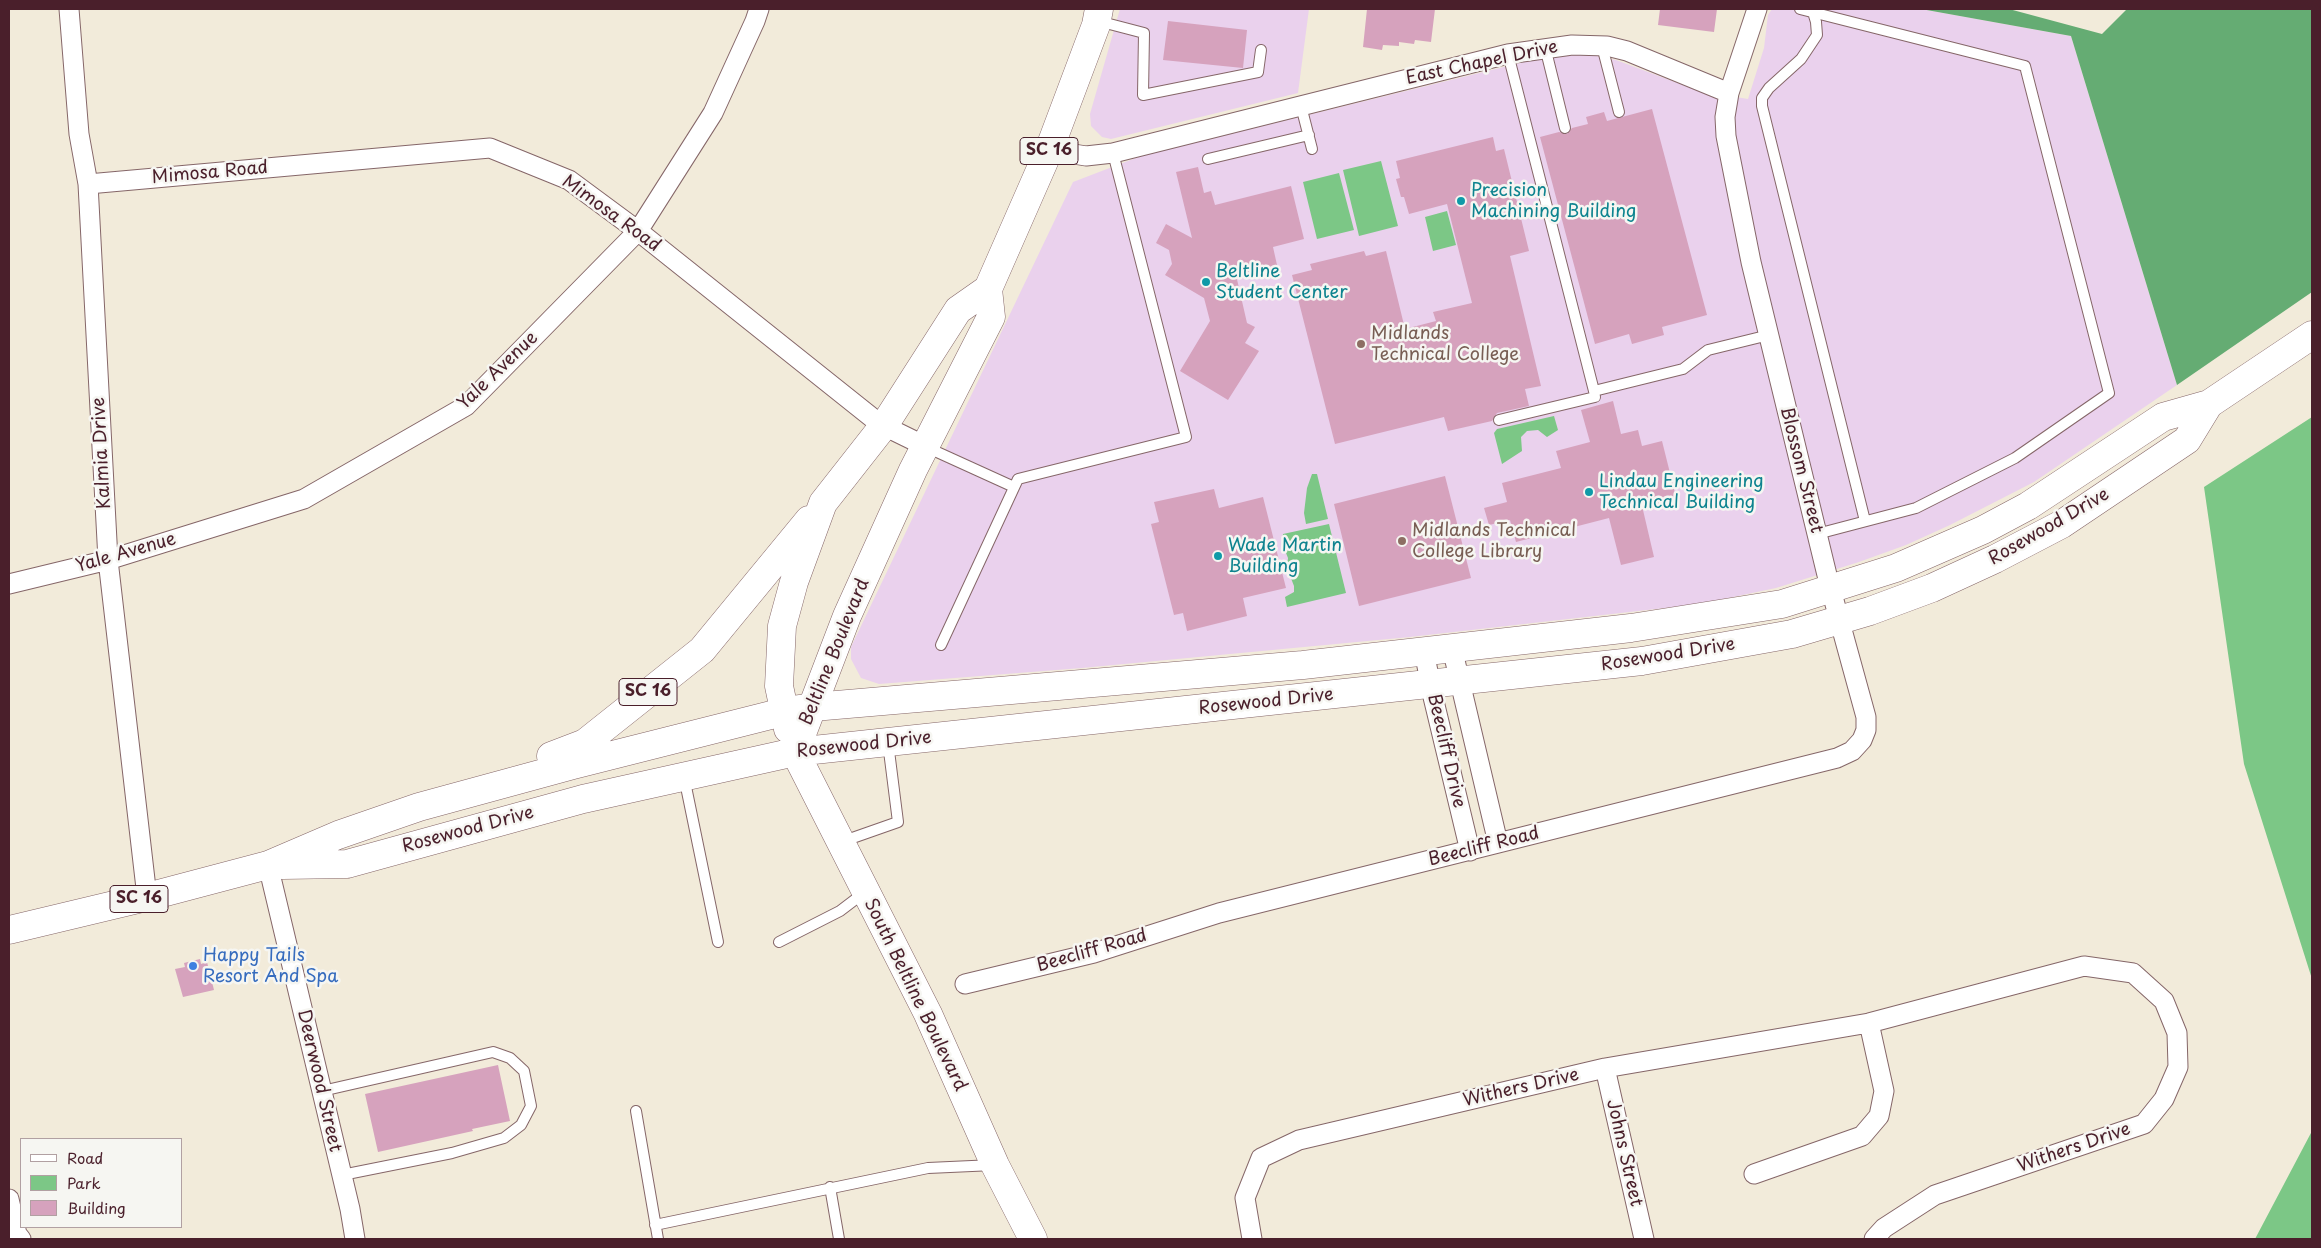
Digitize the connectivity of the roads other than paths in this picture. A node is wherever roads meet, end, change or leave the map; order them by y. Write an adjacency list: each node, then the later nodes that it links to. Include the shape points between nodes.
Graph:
1 (69, 9): 20 (street, Kalmia Drive, via 79,134)
2 (759, 9): 21 (street, Yale Avenue, via 713,113)
3 (1757, 9): 11 (street)
4 (1800, 9): 5 (lane)
5 (1813, 12): 31 (lane, via 1817,35 1801,59 1769,88 1762,98 1762,106); 31 (lane, via 2025,66 2109,393 2015,458 1916,508)
6 (1098, 15): 9 (lane, via 1144,33 1143,95 1258,72); 17 (main road, Beltline Boulevard / SC 16)
7 (1602, 46): 8 (street, East Chapel Drive); 11 (street, East Chapel Drive, via 1647,58); 13 (lane)
8 (1545, 47): 10 (street, East Chapel Drive); 14 (lane)
9 (1261, 50)
10 (1508, 54): 12 (street, East Chapel Drive); 25 (lane)
11 (1729, 94): 23 (street, via 1726,136 1750,262)
12 (1301, 106): 15 (lane); 18 (street, East Chapel Drive)
13 (1619, 112)
14 (1565, 128)
15 (1309, 136): 16 (lane); 19 (lane)
16 (1312, 149)
17 (1049, 150): 18 (street, East Chapel Drive, via 1086,156); 22 (main road, Beltline Boulevard / SC 16)
18 (1113, 153): 29 (lane, via 1186,437 1018,479)
19 (1208, 160)
20 (88, 184): 21 (street, Mimosa Road, via 490,148 569,180); 33 (street, Kalmia Drive)
21 (638, 231): 27 (street, Mimosa Road); 33 (street, Yale Avenue, via 466,406 304,499)
22 (988, 289): 27 (main road, Beltline Boulevard / SC 16, via 958,310); 28 (main road, Beltline Boulevard / SC 16, via 991,317)
23 (1769, 335): 25 (lane, via 1708,350 1683,370); 32 (street, Blossom Street)
24 (2312, 335): 35 (main road, Rosewood Drive, via 2209,404 2187,440 2062,524 1932,588)
25 (1594, 391): 26 (lane, via 1595,397)
26 (1499, 420)
27 (884, 426): 28 (street, Mimosa Road); 30 (main road, Beltline Boulevard / SC 16)
28 (925, 446): 29 (lane); 41 (main road, Beltline Boulevard / SC 16, via 847,616)
29 (1014, 487): 36 (lane)
30 (823, 503): 42 (main road, Beltline Boulevard, via 794,582 782,626 778,686); 46 (main road, SC 16, via 702,650 585,743)
31 (1864, 522): 32 (lane)
32 (1817, 534): 35 (street, Blossom Street)
33 (108, 560): 34 (street, Yale Avenue); 52 (street, Kalmia Drive)
34 (9, 584)
35 (1835, 605): 37 (main road, Rosewood Drive, via 1782,604 1707,618); 39 (main road, Rosewood Drive, via 1792,634 1642,661); 48 (street, Beecliff Road, via 1866,717 1862,740 1852,751 1837,758)
36 (941, 645)
37 (1452, 648): 38 (main road, Rosewood Drive); 39 (street, Beecliff Drive)
38 (1424, 651): 40 (street, Beecliff Drive); 41 (main road, Rosewood Drive, via 1303,665)
39 (1460, 681): 40 (main road, Rosewood Drive); 48 (street, Beecliff Drive)
40 (1430, 685): 43 (main road, Rosewood Drive); 49 (street, Beecliff Drive)
41 (813, 707): 42 (main road, Rosewood Drive); 44 (main road, Beltline Boulevard / SC 16)
42 (783, 712): 44 (main road, Beltline Boulevard); 46 (main road, Rosewood Drive)
43 (888, 742): 44 (main road, Rosewood Drive); 47 (lane, via 898,822)
44 (795, 752): 45 (main road, Rosewood Drive / SC 16); 47 (main road, South Beltline Boulevard)
45 (684, 776): 50 (main road, Rosewood Drive / SC 16, via 583,799 347,864); 54 (lane)
46 (419, 807): 50 (main road, Rosewood Drive / SC 16, via 338,834)
47 (840, 842): 51 (main road, South Beltline Boulevard)
48 (1498, 843): 49 (street, Beecliff Road)
49 (1470, 851): 56 (street, Beecliff Road, via 1219,913 1094,953)
50 (268, 866): 52 (main road, Rosewood Drive / SC 16); 59 (street, Deerwood Street)
51 (866, 892): 55 (lane, via 840,911); 61 (main road, South Beltline Boulevard, via 928,1014)
52 (147, 897): 53 (main road, Rosewood Drive / SC 16)
53 (9, 930)
54 (718, 942)
55 (779, 942)
56 (964, 984)
57 (1869, 1023): 58 (street, Withers Drive); 62 (street, via 1884,1091 1879,1116 1862,1136); 74 (street, Withers Drive, via 2084,966 2133,973 2164,1001 2177,1033 2178,1067 2164,1099 2144,1124 1934,1195 1884,1228)
58 (1604, 1068): 72 (street, Withers Drive, via 1299,1140 1260,1158 1245,1198); 73 (street, Johns Street)
59 (322, 1091): 63 (street, Deerwood Street); 63 (lane, via 493,1052 510,1058 524,1071 531,1106 521,1125 504,1138 452,1153)
60 (636, 1111): 66 (lane)
61 (994, 1165): 64 (lane, via 928,1168); 71 (main road, South Beltline Boulevard)
62 (1754, 1174)
63 (342, 1175): 68 (street, Deerwood Street)
64 (830, 1187): 66 (lane); 70 (lane)
65 (9, 1198): 67 (street)
66 (655, 1225): 69 (lane)
67 (16, 1236)
68 (355, 1239)
69 (658, 1239)
70 (839, 1239)
71 (1033, 1239)
72 (1252, 1239)
73 (1644, 1239)
74 (1874, 1239)

